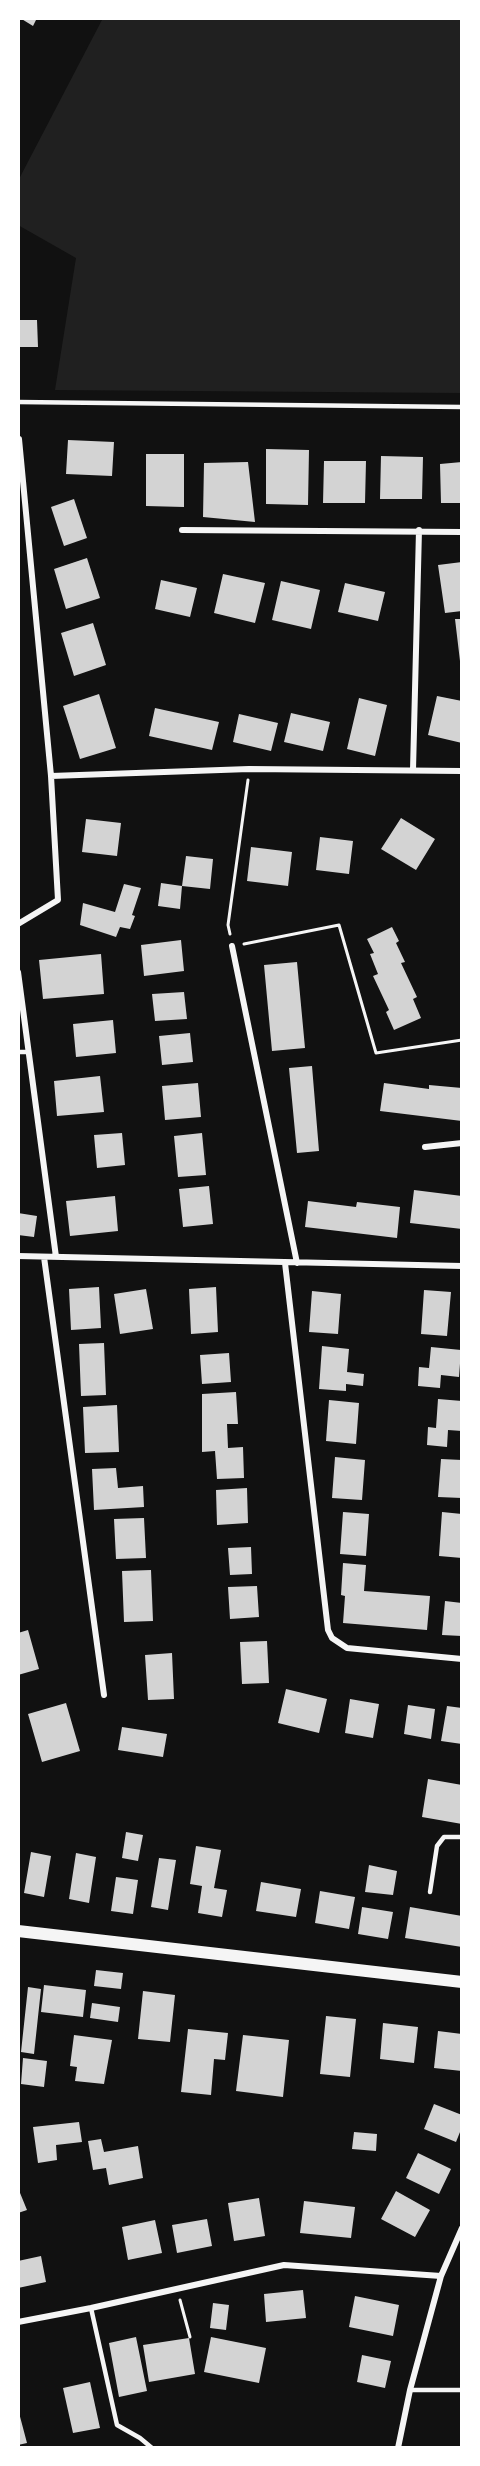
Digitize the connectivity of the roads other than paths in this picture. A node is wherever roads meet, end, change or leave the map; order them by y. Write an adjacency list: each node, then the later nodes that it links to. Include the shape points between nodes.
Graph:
1 (18, 402): 2 (lane)
2 (462, 406)
3 (19, 439): 9 (street)
4 (182, 530): 5 (street)
5 (419, 530): 6 (street); 7 (street)
6 (462, 532)
7 (413, 770): 8 (street); 9 (street)
8 (462, 771)
9 (51, 776): 10 (street, via 58,900)
10 (18, 924)
11 (232, 946): 22 (street)
12 (18, 972): 13 (street)
13 (19, 989): 15 (street)
14 (18, 1052): 15 (lane)
15 (29, 1052): 20 (street)
16 (462, 1143): 17 (street)
17 (425, 1147)
18 (18, 1256): 19 (street)
19 (44, 1257): 20 (street); 25 (street)
20 (56, 1257): 21 (street)
21 (285, 1263): 22 (street); 24 (street, via 332,1638 347,1648)
22 (297, 1263): 23 (street)
23 (462, 1266)
24 (462, 1659)
25 (104, 1695)
26 (462, 1837): 27 (lane, via 444,1837 437,1846)
27 (430, 1892)
28 (18, 1931): 29 (main road)
29 (462, 1982)
30 (462, 2228): 31 (street)
31 (441, 2276): 32 (street, via 284,2265); 34 (street)
32 (91, 2308): 33 (street); 36 (lane, via 117,2425)
33 (18, 2322)
34 (410, 2390): 35 (lane); 37 (street)
35 (462, 2390)
36 (152, 2448)
37 (398, 2448)

